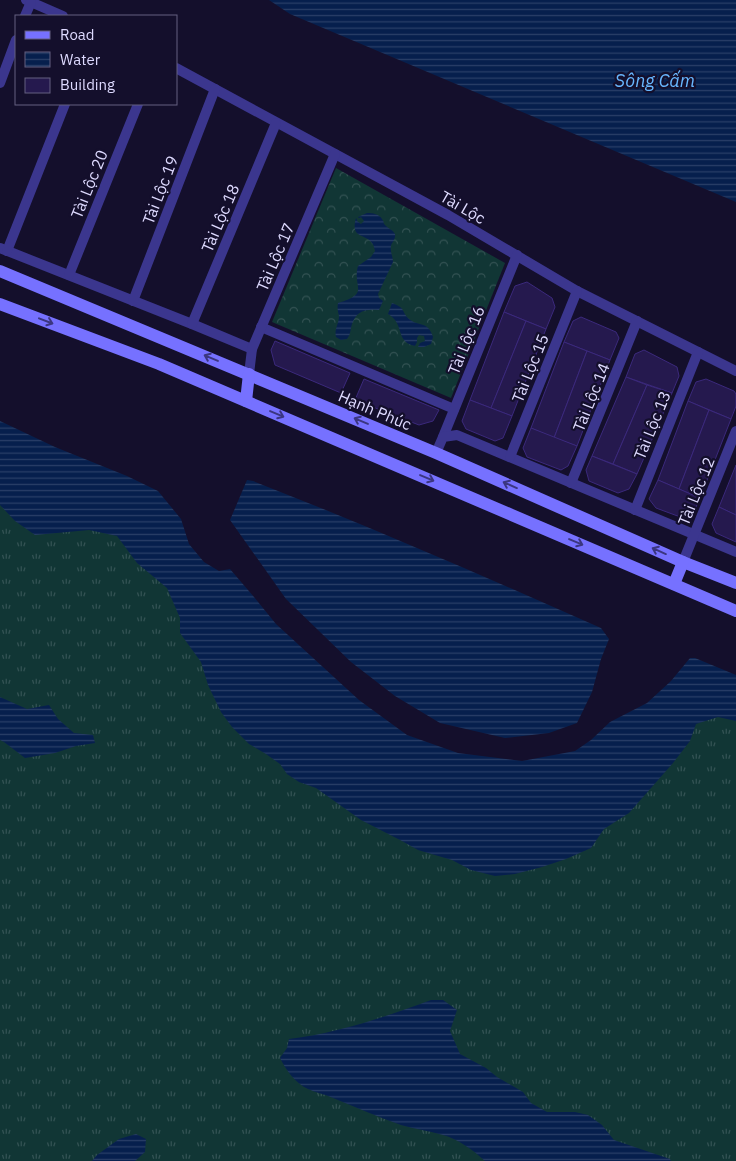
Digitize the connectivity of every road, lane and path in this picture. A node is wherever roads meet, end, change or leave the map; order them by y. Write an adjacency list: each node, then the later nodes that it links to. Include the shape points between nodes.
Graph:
1 (28, 1): 2 (street); 3 (street)
2 (25, 15)
3 (61, 15)
4 (15, 43): 6 (street)
5 (178, 69): 7 (street, Tài Lộc)
6 (0, 83)
7 (215, 89): 10 (street, Tài Lộc); 17 (street, Tài Lộc 19)
8 (65, 105): 12 (street)
9 (138, 105): 15 (street, Tài Lộc 20)
10 (276, 123): 11 (street, Tài Lộc); 20 (street, Tài Lộc 18)
11 (335, 154): 13 (street, Tài Lộc); 21 (street, Tài Lộc 17)
12 (3, 250): 15 (street)
13 (517, 255): 16 (street, Tài Lộc); 27 (street, Tài Lộc 16)
14 (0, 271): 25 (street, Hạnh Phúc, one-way to 14)
15 (69, 275): 17 (street)
16 (578, 291): 19 (street, Tài Lộc); 31 (street, Tài Lộc 15)
17 (133, 301): 20 (street)
18 (0, 304): 26 (street, one-way to 26, via 159,364)
19 (637, 321): 23 (street, Tài Lộc); 32 (street, Tài Lộc 14)
20 (192, 324): 22 (street)
21 (261, 327): 22 (street, Tài Lộc 17); 27 (street)
22 (252, 349): 25 (street, Tài Lộc 17)
23 (698, 352): 24 (street, Tài Lộc); 33 (street, Tài Lộc 13)
24 (736, 371)
25 (249, 374): 26 (street); 30 (street, Hạnh Phúc, one-way to 25)
26 (246, 401): 38 (street, one-way to 38)
27 (454, 409): 29 (street, Tài Lộc 16)
28 (736, 431): 34 (street, Tài Lộc 12)
29 (443, 437): 30 (street, Tài Lộc 16); 31 (street, via 457,435)
30 (436, 453): 36 (street, Hạnh Phúc, one-way to 30)
31 (510, 457): 32 (street)
32 (572, 483): 33 (street)
33 (634, 510): 34 (street)
34 (694, 535): 35 (street); 36 (street, Tài Lộc 12)
35 (736, 552)
36 (683, 562): 37 (street, Hạnh Phúc); 38 (street)
37 (736, 583)
38 (674, 584): 39 (street)
39 (736, 611)

